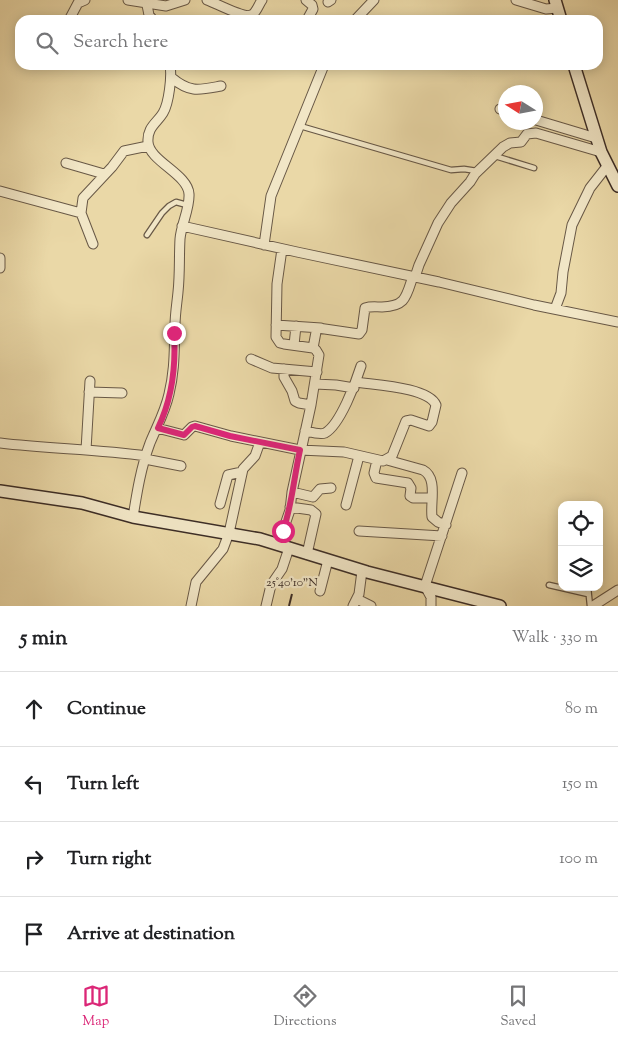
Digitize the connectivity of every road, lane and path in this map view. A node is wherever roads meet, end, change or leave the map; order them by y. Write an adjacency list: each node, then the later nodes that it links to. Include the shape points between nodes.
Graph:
1 (85, 0): 12 (street, via 78,3)
2 (128, 0): 9 (street)
3 (185, 0): 9 (street, via 166,6)
4 (207, 0): 10 (street)
5 (262, 0): 10 (street, via 252,15 238,13)
6 (306, 0): 14 (street, via 313,9)
7 (374, 0): 15 (street)
8 (516, 0): 11 (street, via 546,9)
9 (147, 2): 13 (street)
10 (221, 3)
11 (556, 4)
12 (72, 15)
13 (149, 15)
14 (309, 15)
15 (360, 15)
16 (171, 70): 19 (street)
17 (321, 70): 22 (street)
18 (576, 70): 23 (street)
19 (172, 78): 20 (street, via 192,89); 24 (street, via 164,110 153,124)
20 (221, 86)
21 (543, 122): 23 (street)
22 (300, 126): 30 (lane, via 451,170); 39 (street, via 271,196)
23 (596, 138): 25 (street)
24 (148, 146): 31 (street, via 124,151); 34 (street, via 184,184 189,195)
25 (601, 152): 26 (street, via 530,133); 28 (street)
26 (493, 156): 29 (lane); 30 (street)
27 (66, 163): 31 (street)
28 (608, 165): 32 (street); 44 (street, via 590,188 572,225 561,293)
29 (534, 168)
30 (478, 171): 43 (street, via 441,216)
31 (104, 174): 35 (street, via 83,198)
32 (618, 186)
33 (0, 191): 35 (street)
34 (188, 205): 36 (street); 37 (lane, via 176,202 170,206)
35 (81, 213): 38 (street)
36 (182, 226): 39 (street); 61 (street, via 175,359 169,394)
37 (147, 235)
38 (93, 244)
39 (264, 245): 40 (street)
40 (282, 249): 43 (street); 46 (street)
41 (0, 258): 42 (street)
42 (0, 268)
43 (414, 276): 44 (street); 48 (street, via 407,295 400,303 365,308 359,334)
44 (555, 309): 45 (street)
45 (618, 322)
46 (276, 325): 47 (street); 49 (street, via 277,341)
47 (296, 326): 48 (street); 49 (street)
48 (321, 328): 50 (street, via 317,330)
49 (294, 345): 50 (street)
50 (313, 348): 54 (street, via 319,355)
51 (251, 359): 53 (street)
52 (361, 366): 57 (street)
53 (284, 369): 54 (street); 60 (street, via 295,401)
54 (317, 372): 56 (street)
55 (90, 381): 58 (street)
56 (315, 384): 57 (street); 60 (street)
57 (355, 385): 62 (street, via 326,432); 70 (street, via 410,389 435,402 431,425 406,421 392,456)
58 (89, 392): 59 (street); 65 (street)
59 (122, 393)
60 (311, 405): 62 (street)
61 (158, 428): 63 (street, via 184,435 195,426); 68 (street)
62 (305, 431): 66 (street)
63 (260, 442): 66 (street); 72 (street, via 255,456)
64 (0, 443): 65 (street)
65 (86, 450): 68 (street)
66 (300, 450): 67 (street, via 334,451); 76 (street)
67 (358, 456): 69 (street); 79 (street)
68 (146, 458): 71 (street); 81 (street)
69 (377, 460): 70 (street); 77 (street, via 376,478 408,483 413,498)
70 (387, 460): 77 (street, via 425,471 432,480)
71 (181, 466)
72 (242, 472): 78 (street, via 228,475); 84 (street)
73 (462, 473): 82 (street)
74 (331, 488): 76 (street, via 320,489 313,497)
75 (0, 491): 81 (street, via 82,503)
76 (292, 492): 80 (street)
77 (432, 498): 82 (street, via 432,517)
78 (220, 504)
79 (346, 505)
80 (290, 507): 86 (street); 87 (street, via 311,510 316,514)
81 (133, 517): 84 (street)
82 (446, 525): 85 (street)
83 (359, 531): 85 (street)
84 (229, 533): 86 (street); 96 (street, via 219,556 196,582)
85 (442, 536): 91 (street)
86 (283, 546): 87 (street); 97 (street, via 282,569 271,585)
87 (307, 554): 88 (street)
88 (328, 560): 89 (street); 93 (street)
89 (362, 571): 91 (street); 95 (street)
90 (549, 585): 94 (lane)
91 (425, 586): 99 (street, via 431,597); 100 (street)
92 (618, 590): 101 (street)
93 (320, 591)
94 (588, 594): 101 (lane)
95 (355, 602): 98 (street)
96 (191, 606)
97 (266, 606)
98 (371, 606)
99 (431, 606)
100 (500, 606)
101 (592, 606)

